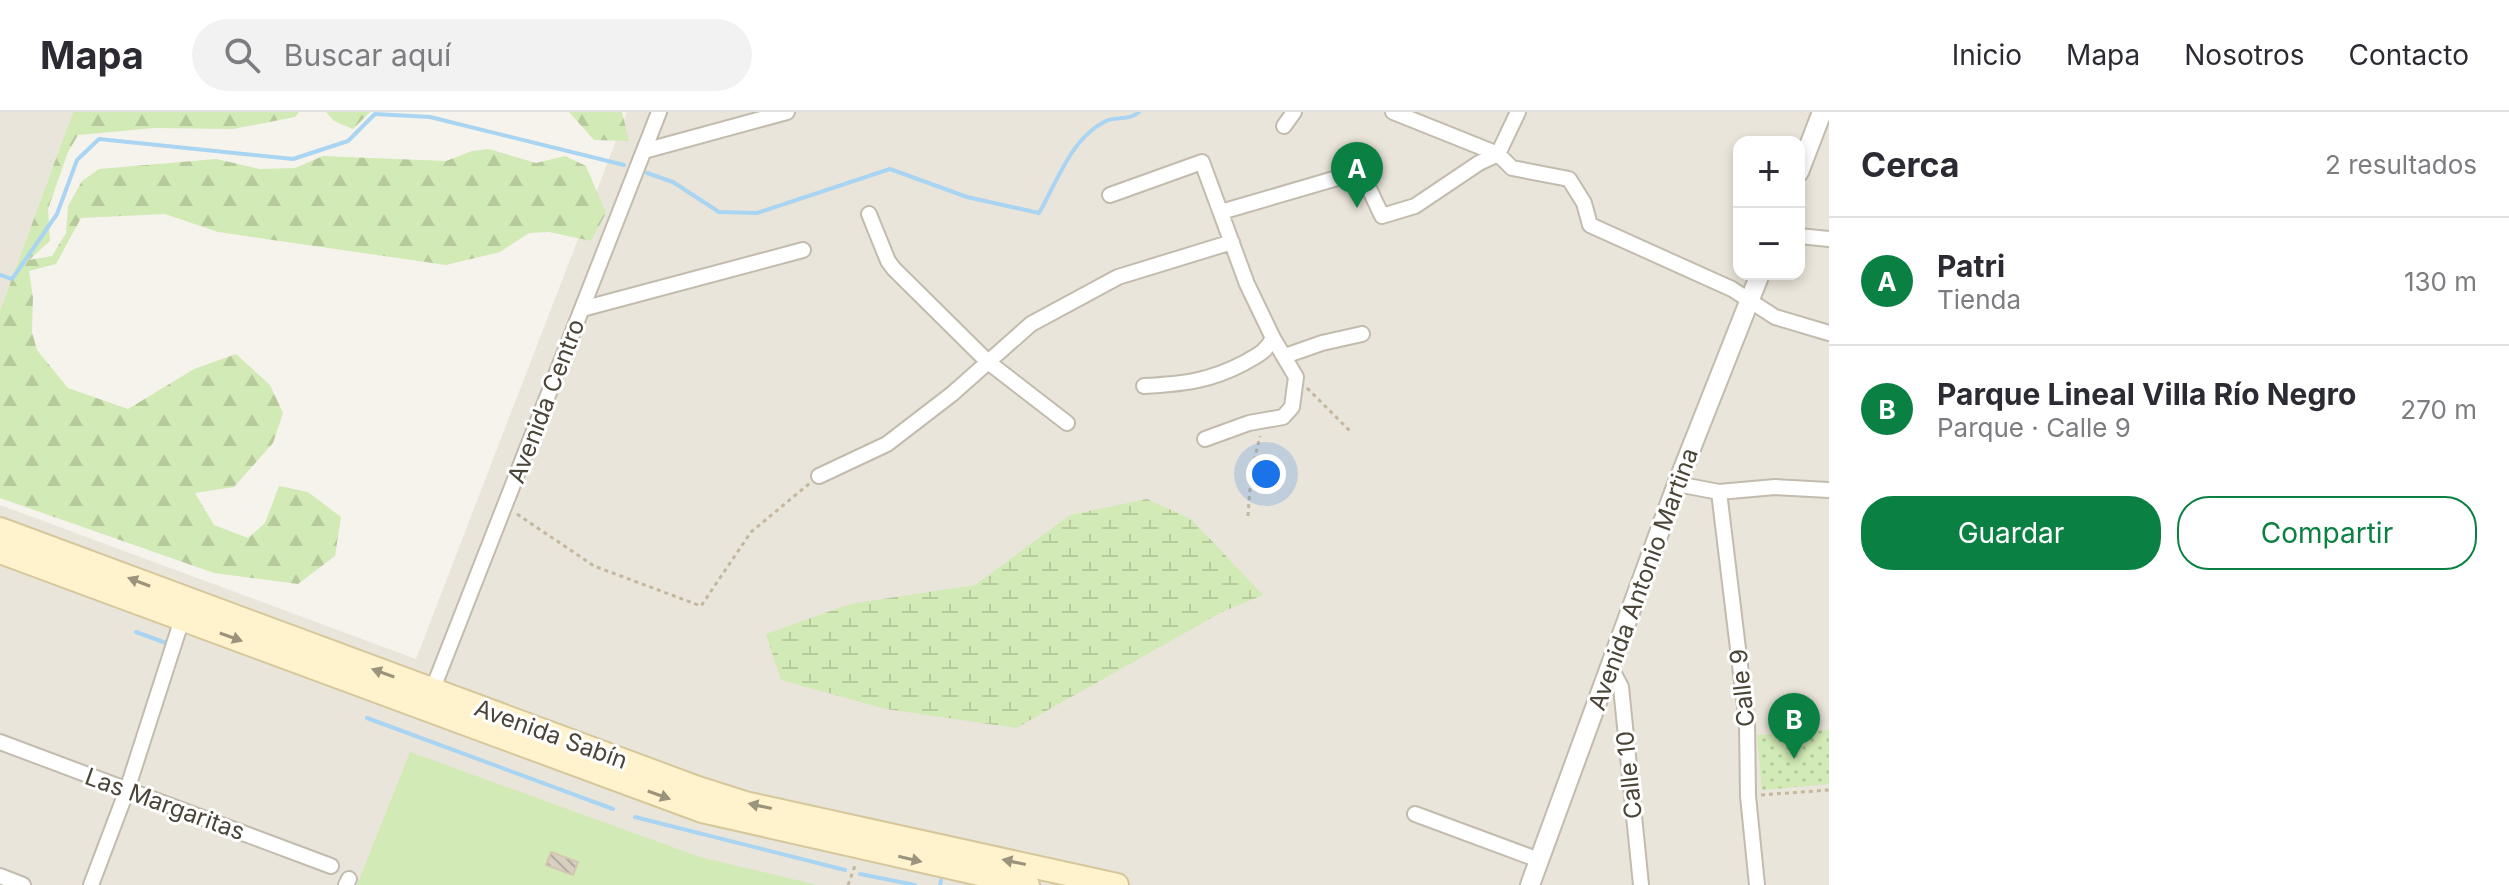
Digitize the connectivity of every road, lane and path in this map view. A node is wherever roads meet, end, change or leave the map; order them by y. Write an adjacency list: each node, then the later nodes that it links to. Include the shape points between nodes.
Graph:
1 (659, 112): 8 (street, Avenida Centro)
2 (787, 112): 8 (street)
3 (1294, 112): 7 (street)
4 (1393, 112): 9 (street)
5 (1518, 112): 9 (street)
6 (1822, 112): 10 (street)
7 (1284, 126)
8 (644, 151): 20 (street, Avenida Centro)
9 (1498, 154): 12 (street, via 1415,206 1382,216 1365,180 1351,174); 19 (street, via 1512,168 1569,179 1590,225)
10 (1805, 156)
11 (1110, 195): 12 (street, via 1202,162)
12 (1221, 212): 16 (street)
13 (869, 214): 25 (street, via 888,261)
14 (1805, 237): 15 (street)
15 (1829, 239)
16 (1232, 242): 23 (street); 25 (street, via 1118,277 1031,324)
17 (803, 250): 20 (street)
18 (1758, 280): 19 (street, Avenida Antonio Martina)
19 (1750, 301): 21 (street, via 1775,317); 33 (street, Avenida Antonio Martina)
20 (582, 309): 36 (street, Avenida Centro)
21 (1829, 333)
22 (1362, 334): 24 (street)
23 (1273, 338): 24 (street); 27 (street, via 1267,350 1220,376)
24 (1285, 356): 26 (street)
25 (988, 362): 29 (street); 32 (street, via 887,444)
26 (1296, 377): 28 (street, via 1292,407 1283,417); 30 (path)
27 (1144, 386)
28 (1264, 420): 31 (street); 37 (path)
29 (1067, 423)
30 (1350, 431)
31 (1205, 439)
32 (819, 476): 36 (path, via 751,532 701,606 594,566)
33 (1677, 484): 35 (street); 41 (street, Avenida Antonio Martina)
34 (1829, 490): 35 (street)
35 (1719, 492): 46 (street, Calle 9, via 1747,723)
36 (505, 506): 42 (street, Avenida Centro)
37 (1248, 516)
38 (0, 529): 40 (main road, Avenida Sabín, one-way to 38)
39 (0, 552): 40 (main road, Avenida Sabín)
40 (185, 610): 42 (main road, Avenida Sabín, one-way to 40); 44 (street); 48 (main road, Avenida Sabín, one-way to 48, via 702,811)
41 (1611, 668): 49 (street, Avenida Antonio Martina); 58 (street, Calle 10, via 1621,687)
42 (432, 691): 56 (main road, Avenida Sabín, one-way to 42, via 745,803)
43 (0, 742): 44 (street, Las Margaritas)
44 (127, 790): 50 (street, Las Margaritas); 53 (street)
45 (1829, 790): 46 (path)
46 (1748, 796): 59 (street, Calle 9)
47 (1415, 814): 49 (street)
48 (861, 848): 54 (path); 55 (main road, Avenida Sabín, one-way to 55)
49 (1539, 860): 57 (street, Avenida Antonio Martina)
50 (331, 866)
51 (0, 876): 52 (street)
52 (23, 885)
53 (91, 885)
54 (848, 885)
55 (1028, 885)
56 (1117, 885)
57 (1530, 885)
58 (1641, 885)
59 (1757, 885)

